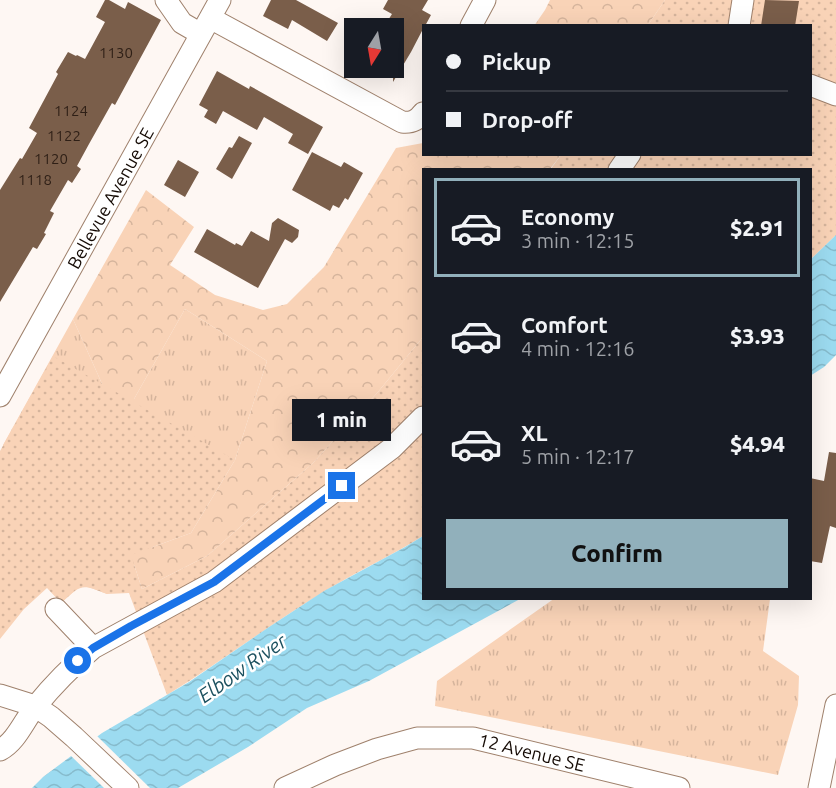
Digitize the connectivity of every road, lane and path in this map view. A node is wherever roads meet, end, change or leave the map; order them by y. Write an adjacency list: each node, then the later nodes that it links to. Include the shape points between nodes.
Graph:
1 (166, 0): 4 (street, via 182,23)
2 (485, 0): 5 (street)
3 (743, 0): 6 (street)
4 (210, 17): 9 (street, via 402,122); 10 (street, Bellevue Avenue SE)
5 (472, 24)
6 (739, 24)
7 (812, 86): 8 (street)
8 (836, 95)
9 (417, 118)
10 (0, 396)
11 (422, 418): 13 (street, via 393,448 214,582)
12 (56, 609): 13 (street)
13 (93, 648): 16 (street)
14 (0, 695): 16 (street)
15 (836, 705): 21 (street)
16 (35, 706): 17 (street, via 9,744); 18 (street)
17 (0, 750)
18 (128, 788)
19 (285, 788): 20 (street, 12 Avenue SE, via 377,749 417,738 472,738)
20 (679, 788)
21 (819, 788)

